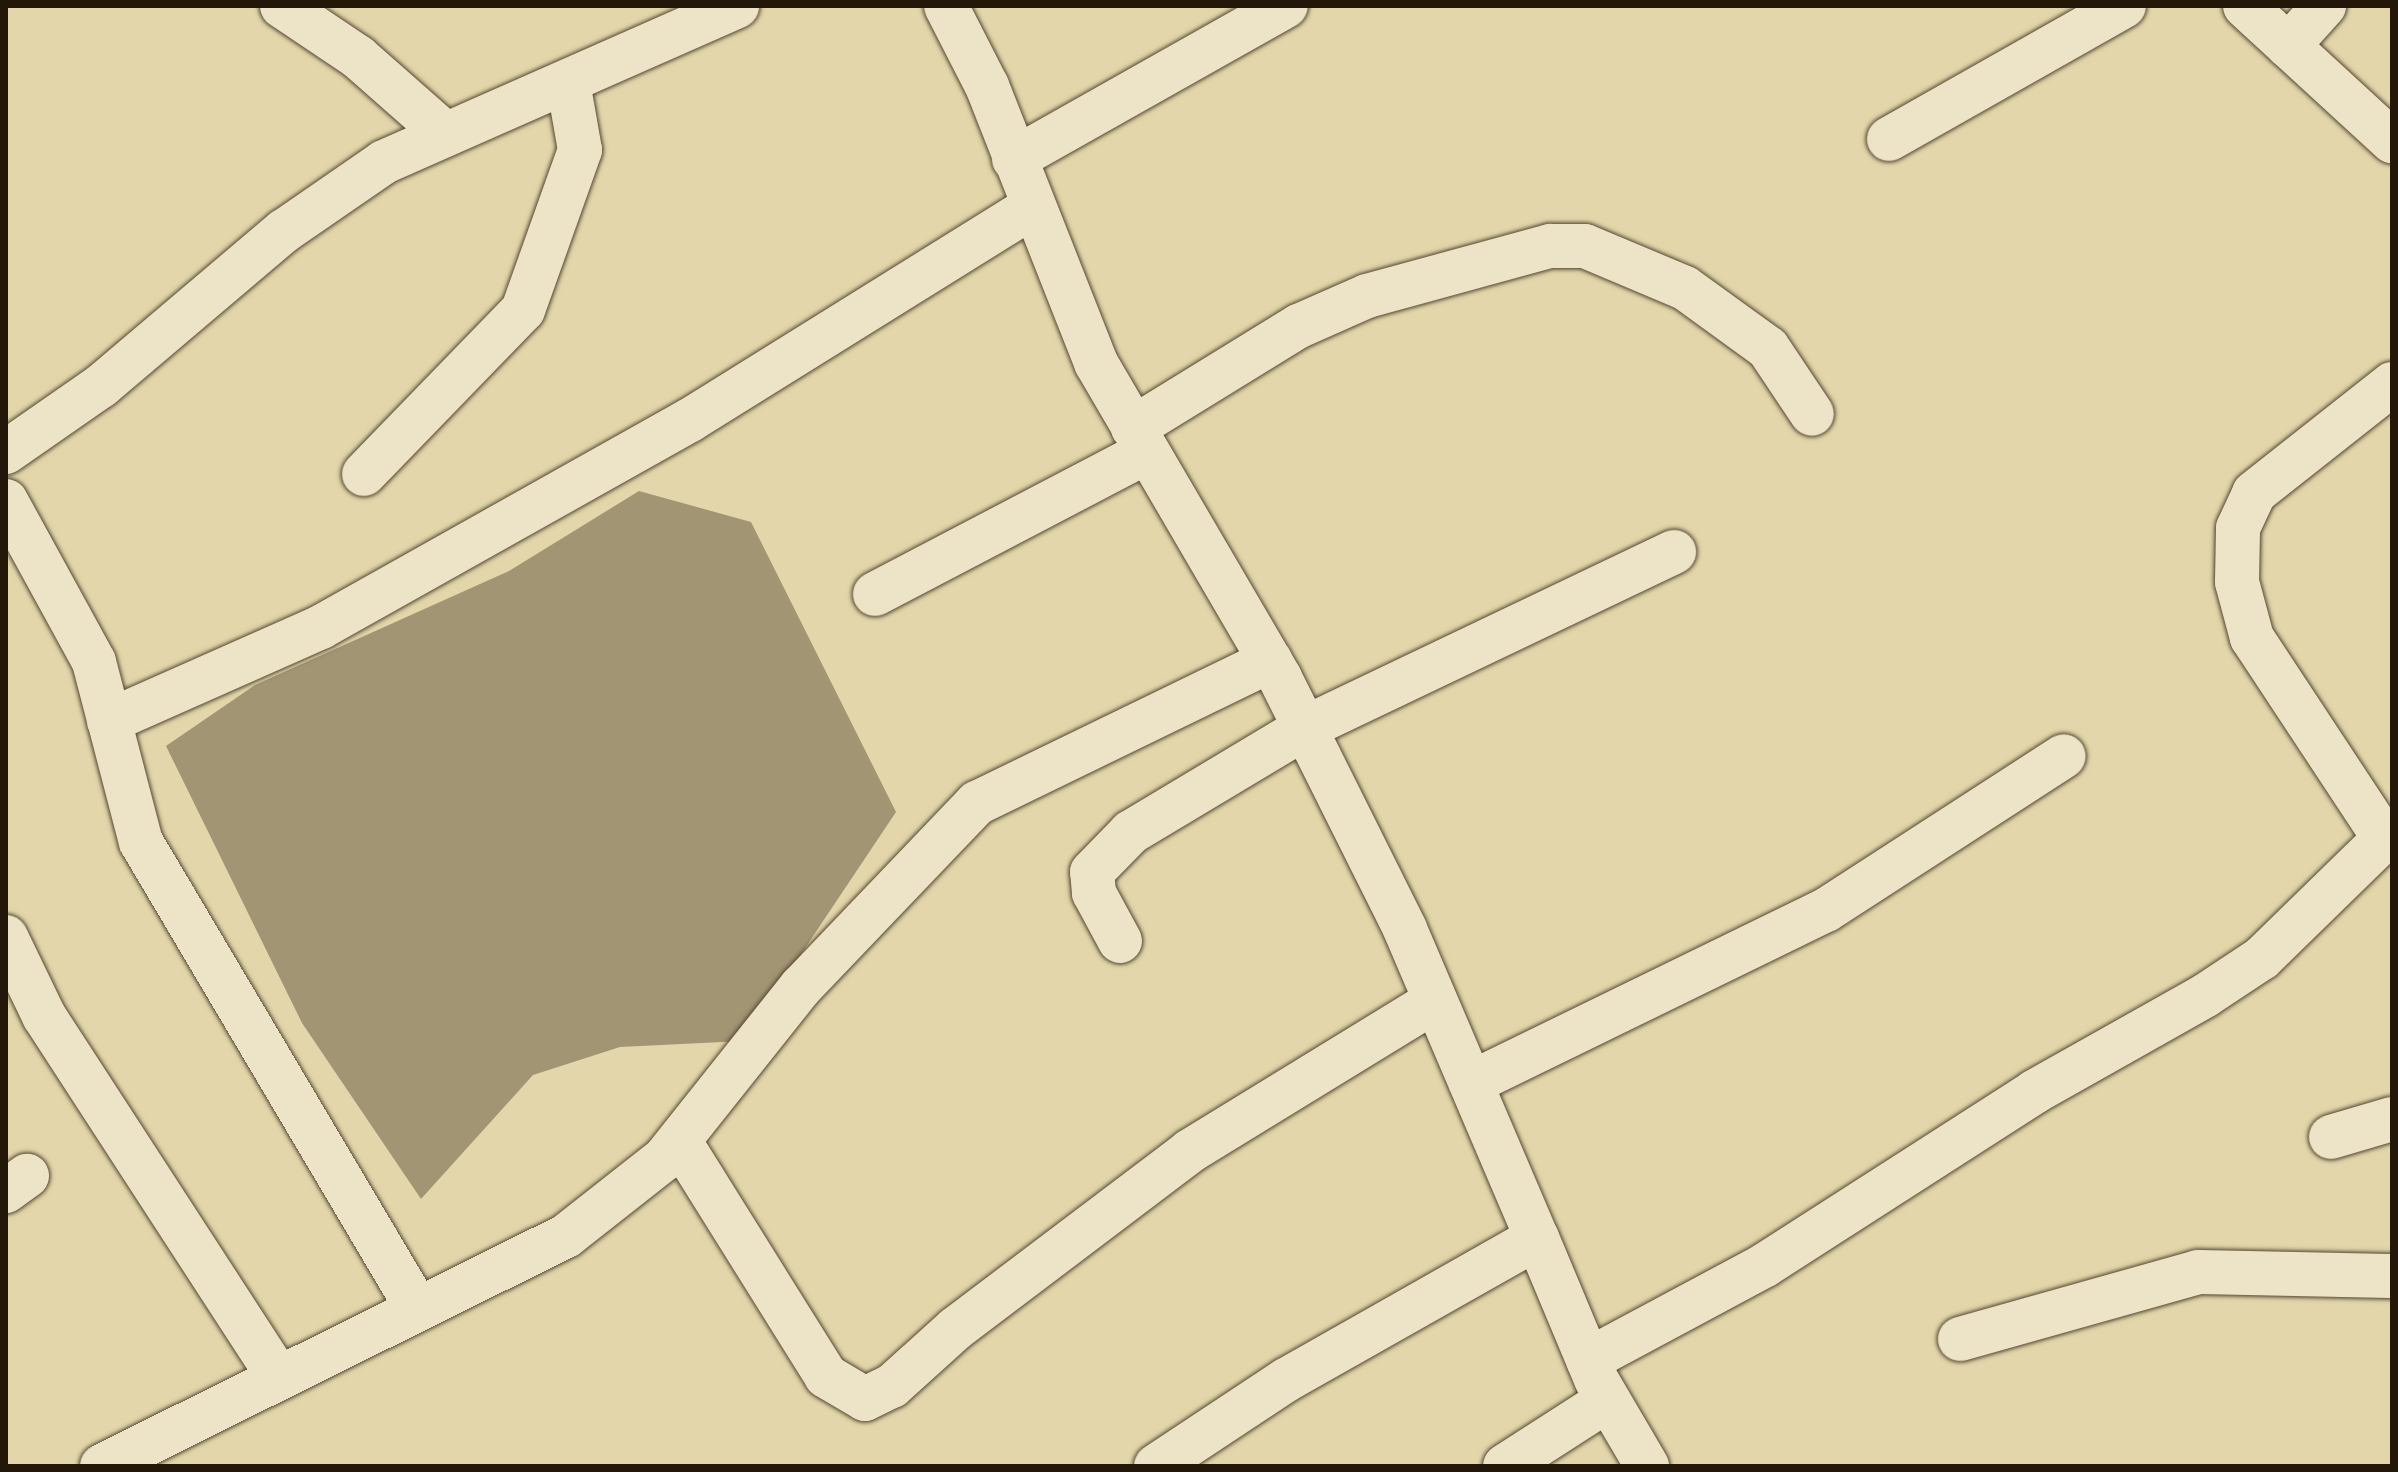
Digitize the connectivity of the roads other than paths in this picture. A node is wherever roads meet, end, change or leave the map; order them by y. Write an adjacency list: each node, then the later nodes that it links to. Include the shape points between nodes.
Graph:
1 (282, 6): 10 (street, via 358,57)
2 (737, 6): 9 (street)
3 (946, 6): 13 (street)
4 (1286, 6): 13 (street)
5 (2124, 6): 11 (street)
6 (2245, 6): 8 (street)
7 (2324, 6): 8 (street)
8 (2288, 46): 12 (street)
9 (568, 82): 10 (street); 19 (street, via 580,150 523,310)
10 (442, 131): 18 (street, via 284,231 101,386)
11 (1889, 139)
12 (2392, 141)
13 (1014, 159): 14 (street)
14 (1032, 207): 17 (street, via 1096,363); 24 (street, via 690,420 321,627)
15 (2392, 384): 27 (street, via 2254,493 2238,528 2237,582 2252,638)
16 (1812, 414): 17 (street, via 1768,348 1685,288 1585,246 1550,246 1483,260 1313,320)
17 (1140, 440): 22 (street); 23 (street)
18 (6, 452)
19 (364, 474)
20 (6, 501): 24 (street, via 78,623)
21 (1674, 552): 25 (street)
22 (875, 594)
23 (1270, 661): 25 (street); 34 (street, via 977,803 801,987)
24 (109, 721): 37 (street, via 128,808 169,894)
25 (1305, 728): 29 (street, via 1107,850 1092,872 1094,893); 30 (street)
26 (2064, 756): 31 (street, via 1826,910)
27 (2388, 834): 39 (street, via 2262,958 2206,995 2021,1100 1765,1265)
28 (6, 937): 40 (street, via 44,1016)
29 (1120, 941)
30 (1435, 1001): 31 (street); 34 (street, via 1190,1151 955,1329 892,1386 865,1399 826,1376)
31 (1471, 1083): 35 (street)
32 (2392, 1119): 33 (street)
33 (2331, 1137)
34 (680, 1142): 37 (street, via 635,1188 566,1236)
35 (1537, 1238): 39 (street); 43 (street, via 1286,1380)
36 (2392, 1276): 38 (street, via 2198,1272)
37 (417, 1308): 40 (street)
38 (1960, 1339)
39 (1588, 1360): 41 (street)
40 (278, 1377): 42 (street)
41 (1608, 1400): 44 (street); 45 (street)
42 (102, 1466)
43 (1156, 1466)
44 (1505, 1466)
45 (1647, 1466)

